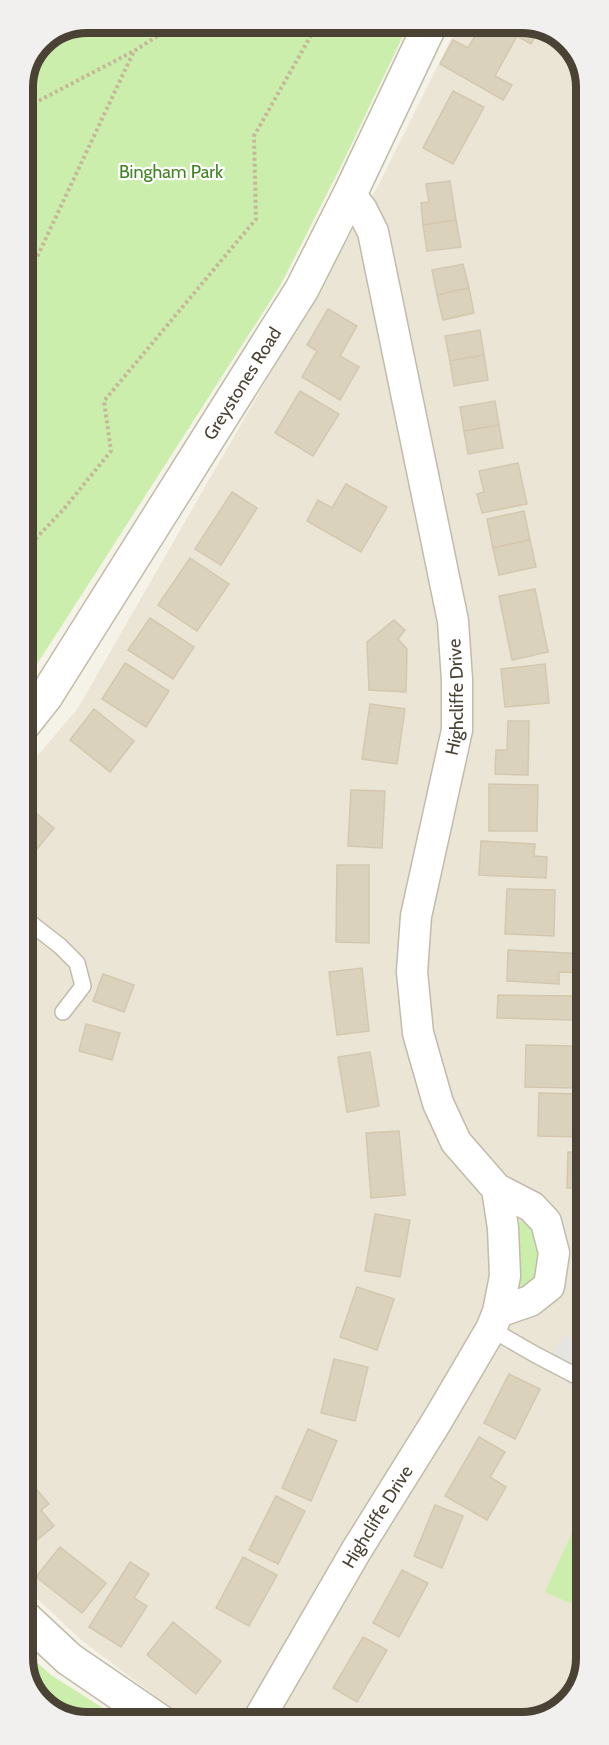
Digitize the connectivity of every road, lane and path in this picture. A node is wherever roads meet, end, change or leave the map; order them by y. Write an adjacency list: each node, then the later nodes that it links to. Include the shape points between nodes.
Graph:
1 (161, 33): 4 (path)
2 (312, 33): 8 (path, via 254,136 256,219 104,401 111,451)
3 (426, 33): 6 (street, Greystones Road)
4 (134, 51): 5 (path); 7 (path)
5 (33, 104)
6 (350, 194): 9 (street, Greystones Road, via 302,289); 12 (street, Highcliffe Drive, via 374,232 453,621 458,680 457,730 416,916 412,972 418,1033 438,1103 456,1142)
7 (33, 260)
8 (33, 542)
9 (33, 712)
10 (33, 925): 11 (lane, via 77,963 83,986)
11 (63, 1012)
12 (497, 1189): 13 (street, Highcliffe Drive, via 505,1276); 13 (street, Highcliffe Drive, via 532,1207 546,1222 554,1253 549,1286)
13 (494, 1320): 14 (lane, via 536,1355); 17 (street, Highcliffe Drive)
14 (576, 1375)
15 (33, 1625): 16 (street, via 69,1659)
16 (146, 1712)
17 (264, 1712)

